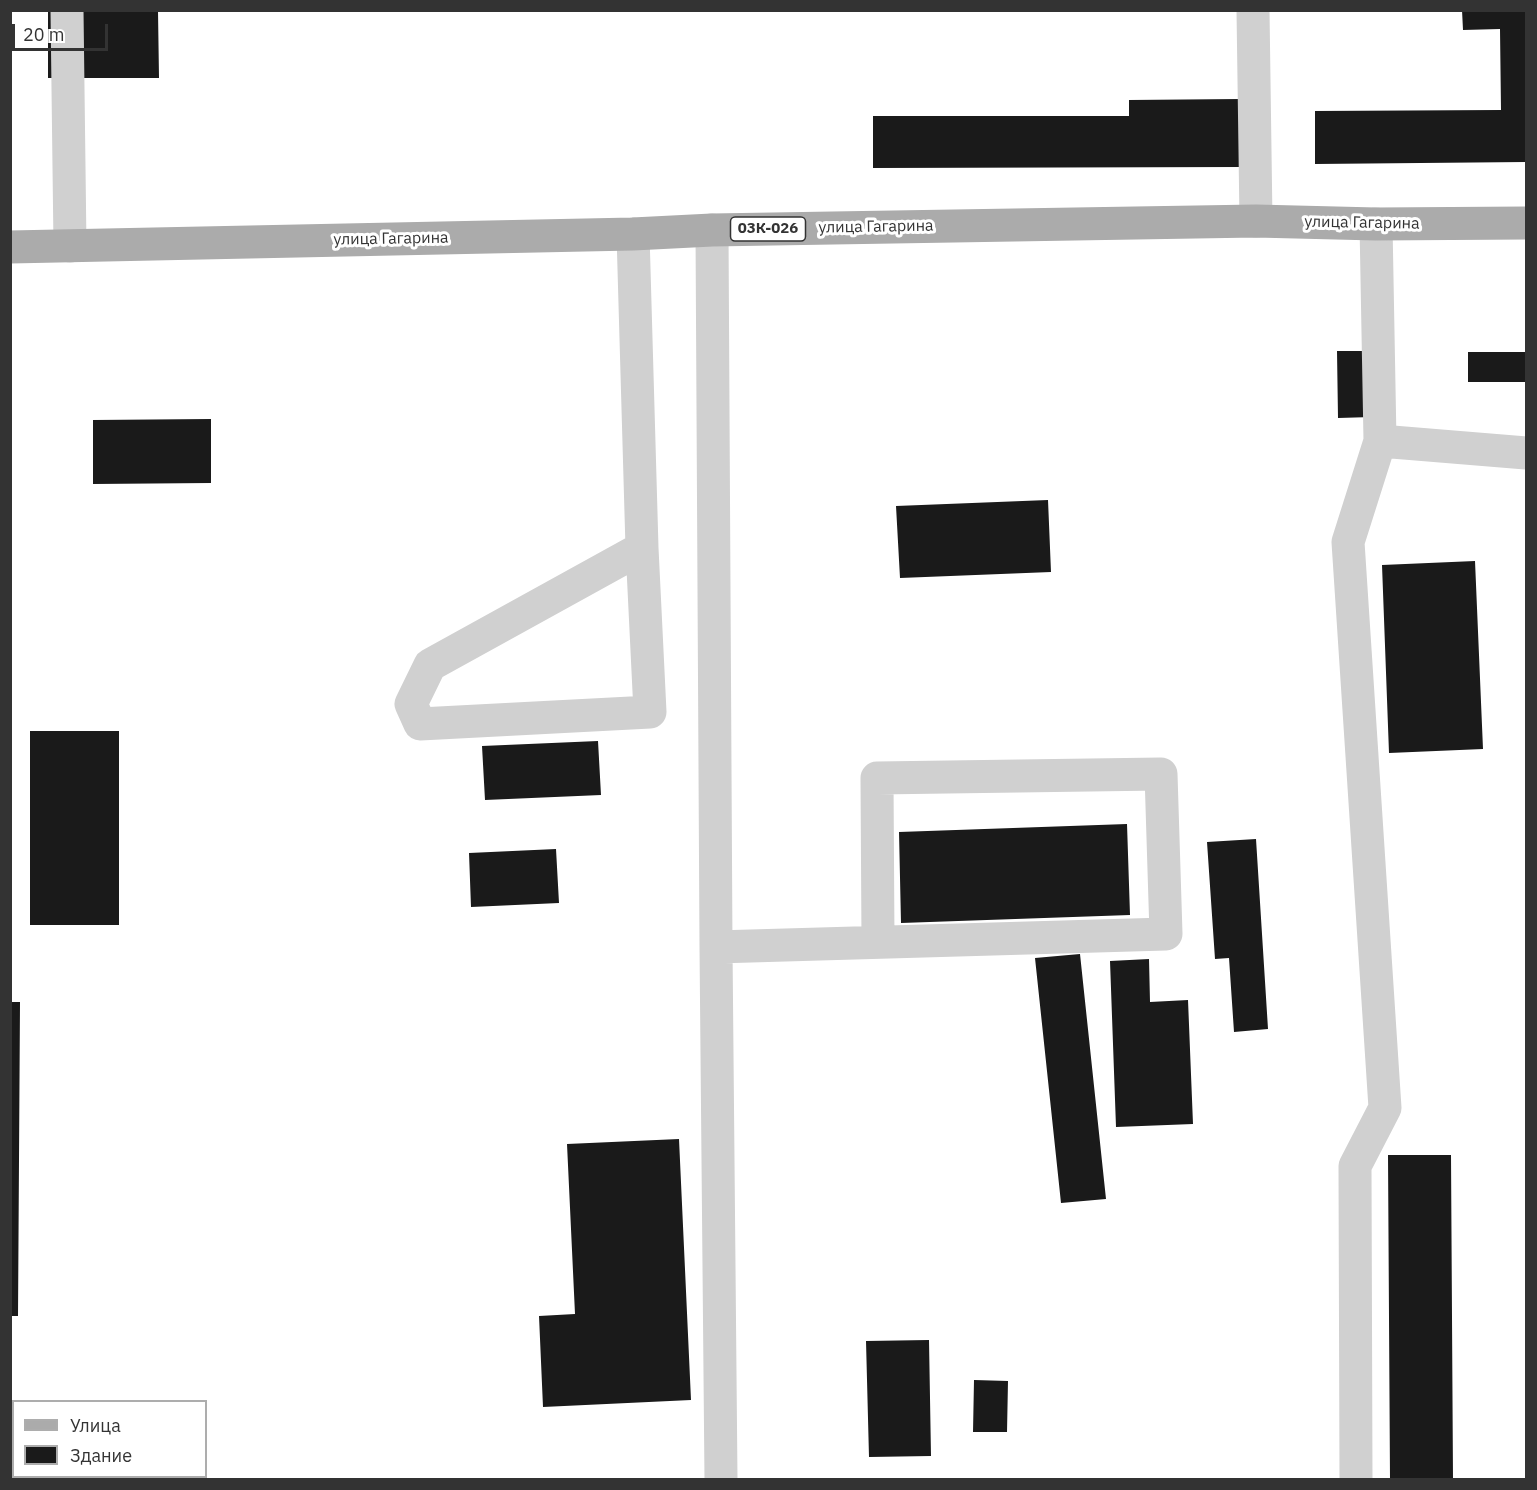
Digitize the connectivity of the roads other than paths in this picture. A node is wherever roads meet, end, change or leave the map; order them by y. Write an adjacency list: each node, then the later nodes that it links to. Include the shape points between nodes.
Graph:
1 (68, 10): 8 (lane)
2 (1253, 10): 3 (lane)
3 (1256, 221): 5 (main road, улица Гагарина / 03К-026); 6 (main road, улица Гагарина / 03К-026)
4 (1527, 223): 5 (main road, улица Гагарина / 03К-026)
5 (1376, 224): 10 (lane)
6 (712, 230): 7 (main road, улица Гагарина / 03К-026); 14 (lane)
7 (633, 234): 8 (main road, улица Гагарина / 03К-026); 12 (lane)
8 (70, 246): 9 (main road, улица Гагарина / 03К-026)
9 (10, 247)
10 (1380, 441): 11 (lane); 16 (lane, via 1348,542 1384,1108 1354,1166)
11 (1527, 453)
12 (642, 548): 12 (lane, via 650,712 420,724 411,704 430,665)
13 (878, 942): 13 (lane, via 1166,934 1161,774 877,778); 14 (lane)
14 (716, 947): 15 (lane)
15 (721, 1479)
16 (1356, 1479)

